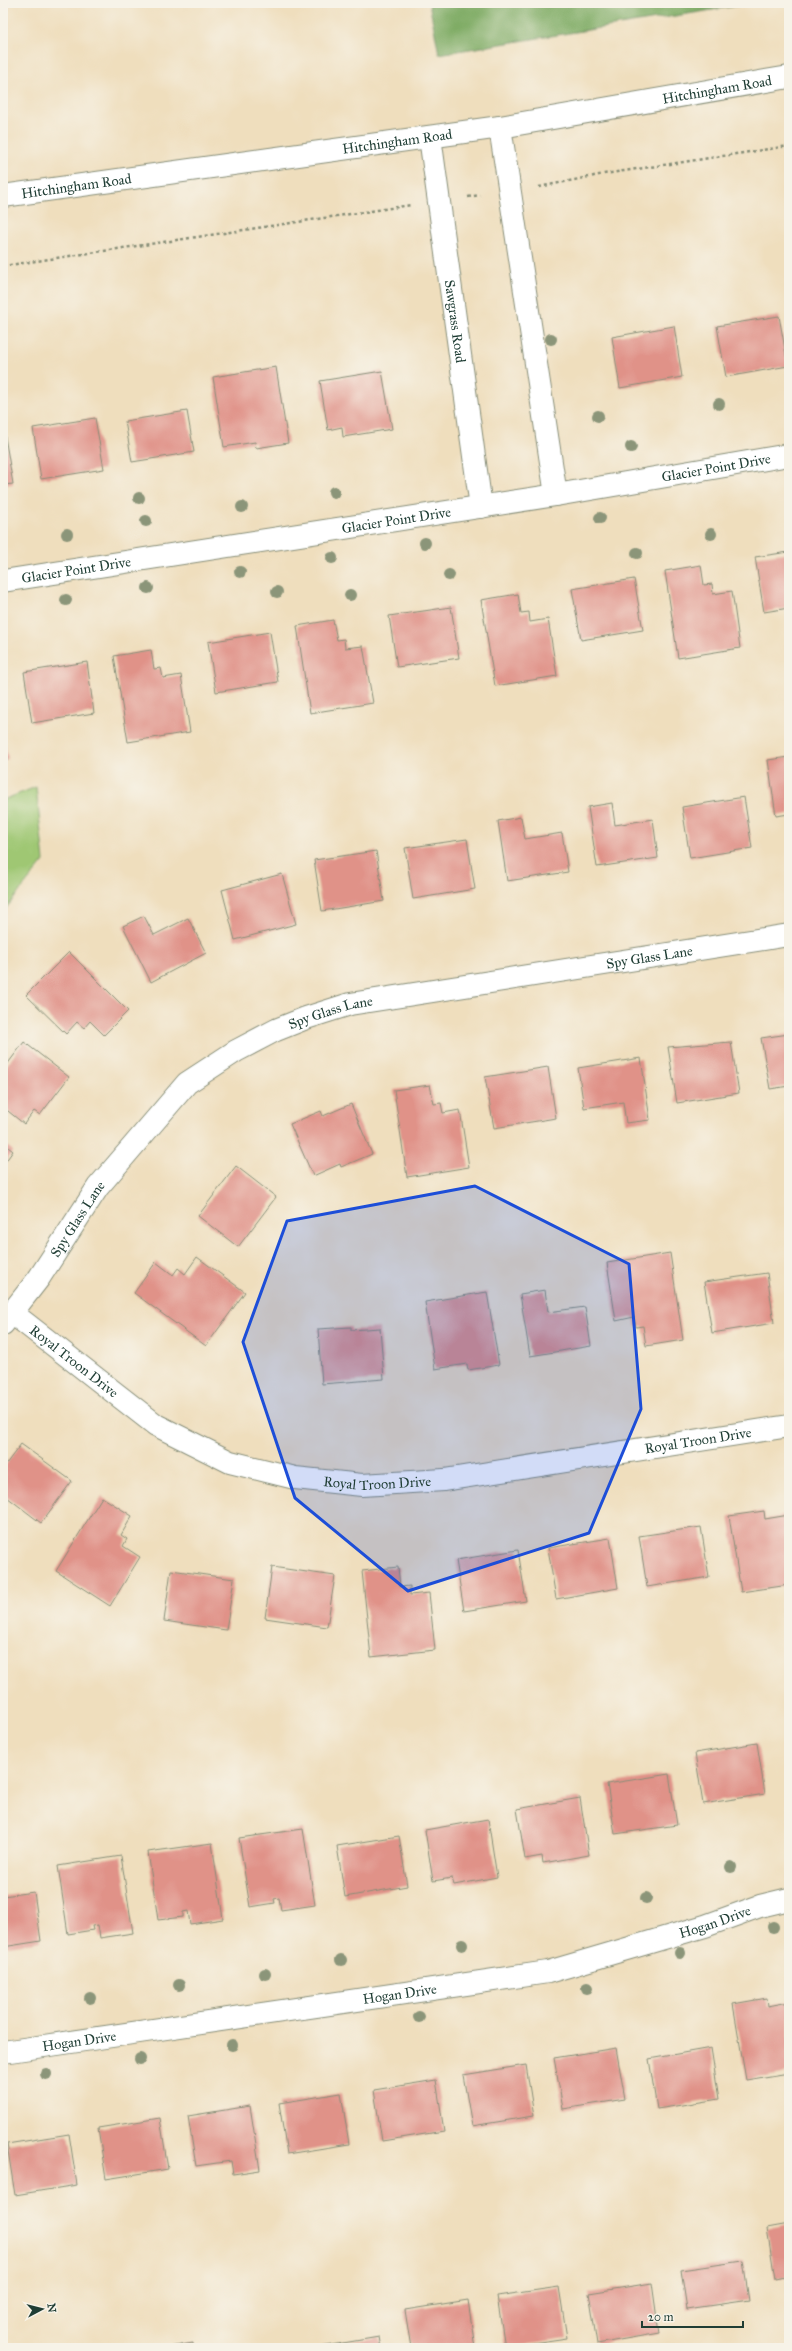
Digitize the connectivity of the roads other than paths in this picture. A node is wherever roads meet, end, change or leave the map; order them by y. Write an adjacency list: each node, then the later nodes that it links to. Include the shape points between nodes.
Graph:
1 (789, 77): 2 (street, Hitchingham Road)
2 (500, 127): 3 (street, Hitchingham Road); 6 (street)
3 (430, 136): 4 (street, Hitchingham Road); 7 (street, Sawgrass Road)
4 (3, 196)
5 (789, 455): 6 (street, Glacier Point Drive)
6 (556, 495): 7 (street, Glacier Point Drive)
7 (481, 507): 8 (street, Glacier Point Drive)
8 (3, 581)
9 (789, 935): 10 (street, Spy Glass Lane, via 350,1004 276,1030 236,1051 187,1083 98,1187 39,1278)
10 (7, 1318): 11 (street, Royal Troon Drive, via 156,1425 230,1462 295,1478 362,1485 444,1480)
11 (789, 1426)
12 (789, 1899): 13 (street, Hogan Drive, via 548,1972)
13 (3, 2052)

